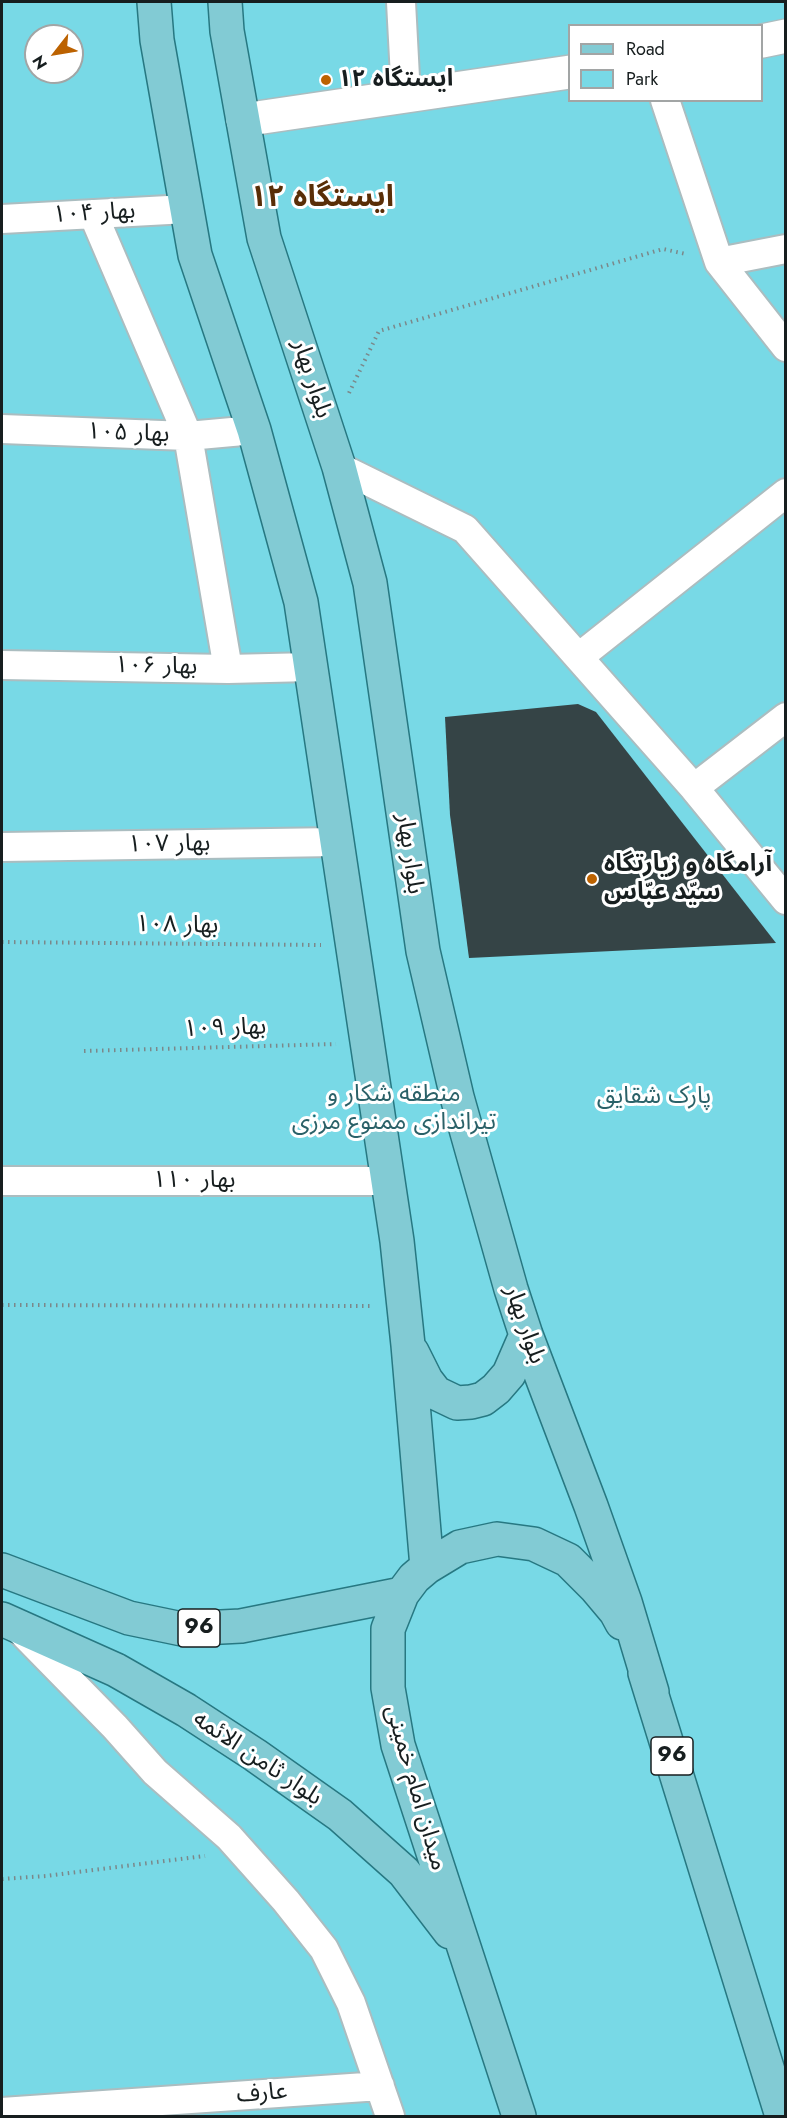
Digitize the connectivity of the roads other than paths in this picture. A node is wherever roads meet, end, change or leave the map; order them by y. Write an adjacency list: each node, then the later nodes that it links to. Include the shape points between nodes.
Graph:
1 (154, 2): 10 (main road, via 157,40)
2 (225, 2): 9 (main road, بلوار بهار)
3 (401, 2): 7 (street)
4 (786, 36): 5 (street)
5 (763, 40)
6 (568, 72): 7 (street)
7 (406, 96): 9 (street)
8 (666, 102): 14 (street)
9 (243, 120): 19 (main road, بلوار بهار, via 264,238)
10 (187, 209): 11 (street, بهار ۱۰۴); 17 (main road, via 195,255)
11 (93, 214): 12 (street, بهار ۱۰۴); 18 (street)
12 (2, 219)
13 (786, 249): 14 (street)
14 (719, 262): 15 (street)
15 (786, 347)
16 (2, 429): 18 (street, بهار ۱۰۵)
17 (254, 430): 18 (street, بهار ۱۰۵); 23 (main road, via 301,602)
18 (188, 436): 24 (street)
19 (339, 467): 21 (street, via 465,529); 32 (main road, بلوار بهار, via 370,584 423,951 460,1107)
20 (786, 493): 21 (street)
21 (579, 657): 26 (street)
22 (2, 665): 24 (street, بهار ۱۰۶)
23 (311, 667): 24 (street, بهار ۱۰۶); 27 (main road)
24 (228, 669)
25 (786, 717): 26 (street)
26 (694, 788): 29 (street)
27 (337, 842): 28 (street, بهار ۱۰۷); 31 (main road)
28 (2, 847)
29 (786, 900)
30 (2, 1181): 31 (street, بهار ۱۱۰)
31 (387, 1181): 33 (main road)
32 (526, 1335): 33 (main road, via 509,1374 483,1399 471,1402 457,1403 436,1393); 38 (main road, بلوار بهار, via 625,1602)
33 (408, 1345): 34 (main road)
34 (427, 1567): 36 (main road, میدان امام خمینی / 96); 38 (main road, میدان امام خمینی / 96, via 460,1547 497,1539 534,1544 568,1560 616,1612 634,1644)
35 (2, 1570): 36 (main road, 96, via 129,1618 182,1629 241,1626)
36 (402, 1594): 39 (main road, میدان امام خمینی / 96, via 388,1629 391,1713)
37 (8, 1622): 39 (main road, بلوار ثامن الائمه / 96, via 116,1670 166,1699 340,1815 404,1872); 40 (street, via 155,1772 229,1837 286,1901 324,1949 351,2003)
38 (652, 1692): 44 (main road, میدان امام خمینی / 96)
39 (467, 1957): 43 (main road, میدان امام خمینی / 96)
40 (380, 2086): 41 (street, عارف); 42 (street)
41 (2, 2112)
42 (390, 2116)
43 (519, 2116)
44 (782, 2116)

